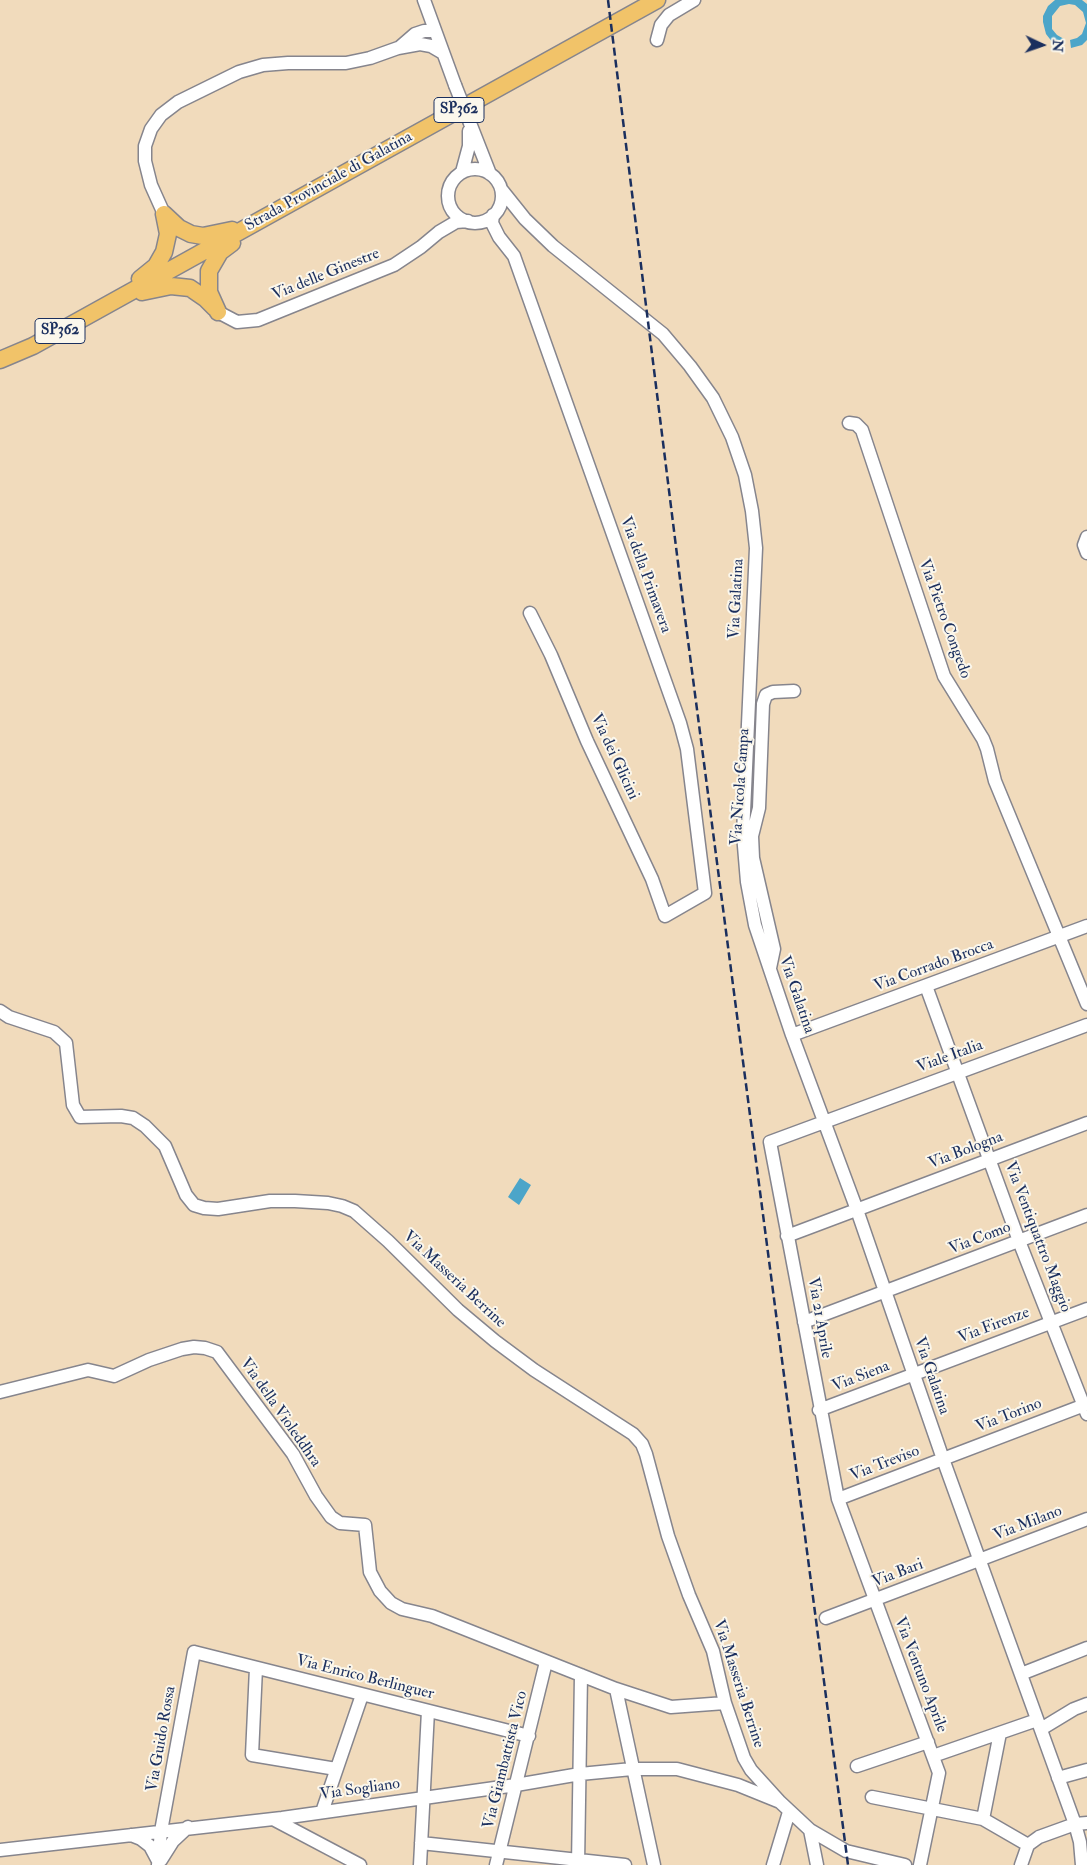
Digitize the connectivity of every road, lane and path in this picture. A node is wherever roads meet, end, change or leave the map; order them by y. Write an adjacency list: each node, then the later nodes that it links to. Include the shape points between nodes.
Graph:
1 (657, 0): 15 (main road, Strada Provinciale di Galatina / SP362)
2 (694, 0): 6 (street, via 669,15 661,25)
3 (424, 2): 4 (street); 5 (street)
4 (434, 31): 5 (street, via 424,31); 7 (street)
5 (417, 39): 7 (street); 14 (street, via 346,64 263,65 239,72 178,102 161,115 145,146 151,185)
6 (657, 40)
7 (443, 53): 8 (street, bridge)
8 (470, 124): 9 (street); 10 (street)
9 (462, 172): 10 (street, via 476,169); 12 (street, via 452,183)
10 (490, 174): 11 (street)
11 (501, 189): 13 (street, Via della Primavera); 16 (street, Via Galatina)
12 (449, 202): 17 (street, Via della Primavera, via 458,216); 18 (street)
13 (496, 212): 16 (street, Via Galatina, via 510,210); 17 (street, via 484,221); 19 (street, Via della Primavera, via 492,223)
14 (164, 214): 15 (main road, via 179,228 203,236 223,233); 20 (main road, via 168,234 164,252 156,266)
15 (262, 219): 20 (main road, Strada Provinciale di Galatina / SP362); 21 (main road, via 220,252 209,271 209,292)
16 (525, 219): 31 (street, Via Galatina, via 553,246 663,334 712,398 732,438 745,475 756,548 743,834 755,926)
17 (471, 222): 18 (street, Via delle Ginestre, via 456,222); 19 (street, Via della Primavera)
18 (439, 232): 21 (street, Via delle Ginestre, via 394,265 258,320 237,322)
19 (499, 237): 28 (street, Via della Primavera, via 514,256 687,749 705,893)
20 (118, 299): 21 (main road, via 172,286 190,288); 22 (main road, Strada Provinciale di Galatina / SP362)
21 (218, 312)
22 (0, 360)
23 (849, 423): 30 (street, Via Pietro Congedo, via 862,430 944,676 983,739 995,781)
24 (1087, 536): 25 (street, via 1084,545)
25 (1087, 553)
26 (530, 613): 28 (street, Via dei Glicini, via 652,879)
27 (794, 691): 31 (street, Via Nicola Campa, via 773,692 766,695 763,704 759,808 752,843 774,949)
28 (665, 916)
29 (1087, 926): 30 (street, Via Corrado Brocca)
30 (1059, 937): 32 (street, Via Corrado Brocca); 33 (street, Via Pietro Congedo)
31 (770, 968): 36 (street, Via Galatina)
32 (926, 986): 36 (street, Via Corrado Brocca); 37 (street, Via Ventiquattro Maggio)
33 (1087, 1004)
34 (0, 1011): 68 (street, Via Masseria Berrine, via 54,1032 66,1043 73,1105 80,1118 121,1116 133,1118 145,1126 164,1146 186,1195 194,1204 218,1208 295,1201 328,1203 354,1211 495,1341 633,1434 646,1454 668,1536 713,1651)
35 (1087, 1025): 37 (street, Viale Italia)
36 (792, 1035): 38 (street, Via Galatina)
37 (957, 1072): 38 (street, Viale Italia); 41 (street, Via Ventiquattro Maggio)
38 (824, 1121): 40 (street, Viale Italia); 42 (street, Via Galatina)
39 (1087, 1123): 41 (street, Via Bologna)
40 (770, 1142): 44 (street, Via 21 Aprile)
41 (990, 1160): 42 (street, Via Bologna); 45 (street, Via Ventiquattro Maggio)
42 (857, 1210): 44 (street, Via Bologna); 46 (street, Via Galatina)
43 (1087, 1215): 45 (street, Via Como)
44 (787, 1236): 48 (street, Via 21 Aprile)
45 (1020, 1241): 46 (street, Via Como); 49 (street, Via Ventiquattro Maggio)
46 (885, 1292): 48 (street, Via Como); 50 (street, Via Galatina)
47 (1087, 1308): 49 (street, Via Firenze)
48 (804, 1322): 53 (street, Via 21 Aprile)
49 (1051, 1322): 50 (street, Via Firenze); 52 (street, Via Ventiquattro Maggio)
50 (914, 1374): 53 (street, Via Siena); 54 (street, Via Galatina)
51 (0, 1392): 62 (street, Via della Violeddhra, via 88,1370 114,1376 149,1360 188,1348 217,1352 293,1454 331,1517 340,1523 365,1525 370,1572 391,1603)
52 (1086, 1408): 54 (street, Via Torino)
53 (819, 1410): 55 (street, Via 21 Aprile)
54 (943, 1459): 55 (street, Via Treviso); 57 (street, Via Galatina)
55 (838, 1499): 58 (street, Via Ventuno Aprile)
56 (1087, 1519): 57 (street, Via Milano)
57 (980, 1559): 58 (street, Via Bari); 64 (street, Via Galatina)
58 (875, 1600): 59 (street, Via Bari); 74 (street, Via Ventuno Aprile)
59 (826, 1618)
60 (1087, 1648): 64 (street)
61 (194, 1652): 63 (street, Via Enrico Berlinguer); 96 (street, Via Guido Rossa)
62 (546, 1662): 65 (street); 73 (street, Via Giambattista Vico)
63 (256, 1668): 67 (street, Via Enrico Berlinguer); 77 (street, via 252,1755)
64 (1021, 1674): 71 (street, Via Galatina)
65 (581, 1675): 66 (street); 81 (street)
66 (616, 1689): 68 (street, via 671,1707); 78 (street)
67 (362, 1694): 70 (street, Via Enrico Berlinguer); 77 (street)
68 (725, 1704): 79 (street, Via Masseria Berrine)
69 (1087, 1704): 71 (street)
70 (428, 1711): 73 (street, Via Enrico Berlinguer); 86 (street)
71 (1039, 1725): 72 (street); 82 (street, Via Galatina)
72 (1000, 1733): 75 (street); 91 (street)
73 (529, 1736): 84 (street, Via Giambattista Vico)
74 (928, 1742): 75 (street, Via Ventuno Aprile); 76 (street)
75 (933, 1756): 88 (street, Via Ventuno Aprile, via 939,1773)
76 (857, 1766)
77 (336, 1769): 89 (street)
78 (632, 1769): 81 (street, Via Sogliano); 83 (street, Via Sogliano, via 677,1769); 108 (street)
79 (750, 1770): 83 (street, via 737,1778); 87 (street, Via Sogliano)
80 (1087, 1770): 82 (street)
81 (580, 1774): 84 (street, Via Sogliano); 102 (street)
82 (1058, 1778): 93 (street, Via Galatina)
83 (723, 1781): 87 (street, Via Sogliano)
84 (516, 1785): 86 (street, Via Sogliano); 101 (street, Via Giambattista Vico)
85 (872, 1797): 88 (street)
86 (423, 1798): 89 (street, Via Sogliano); 98 (street)
87 (780, 1802): 90 (street, Via Sogliano)
88 (932, 1809): 91 (street); 112 (street, Via Ventuno Aprile)
89 (322, 1812): 92 (street, Via Sogliano)
90 (789, 1812): 95 (street, Via Sogliano); 109 (street)
91 (983, 1818): 99 (street)
92 (273, 1819): 94 (street, Via Sogliano); 104 (street)
93 (1081, 1824): 99 (street, via 1039,1837); 114 (street, Via Galatina)
94 (188, 1828): 96 (street, Via Sogliano); 103 (street)
95 (810, 1830): 110 (street); 111 (street, Via Sogliano, via 846,1851)
96 (161, 1831): 97 (street, Via Sogliano); 103 (street, Via Guido Rossa)
97 (130, 1835): 100 (street, Via Sogliano); 103 (street, via 150,1846)
98 (421, 1843): 101 (street); 105 (street)
99 (1028, 1845): 113 (street)
100 (0, 1850)
101 (500, 1851): 102 (street); 106 (street, Via Giambattista Vico)
102 (578, 1862): 107 (street)
103 (158, 1864)
104 (360, 1865)
105 (420, 1865)
106 (496, 1865)
107 (625, 1865)
108 (654, 1865)
109 (773, 1865)
110 (816, 1865)
111 (905, 1865)
112 (920, 1865)
113 (1021, 1865)
114 (1082, 1865)

